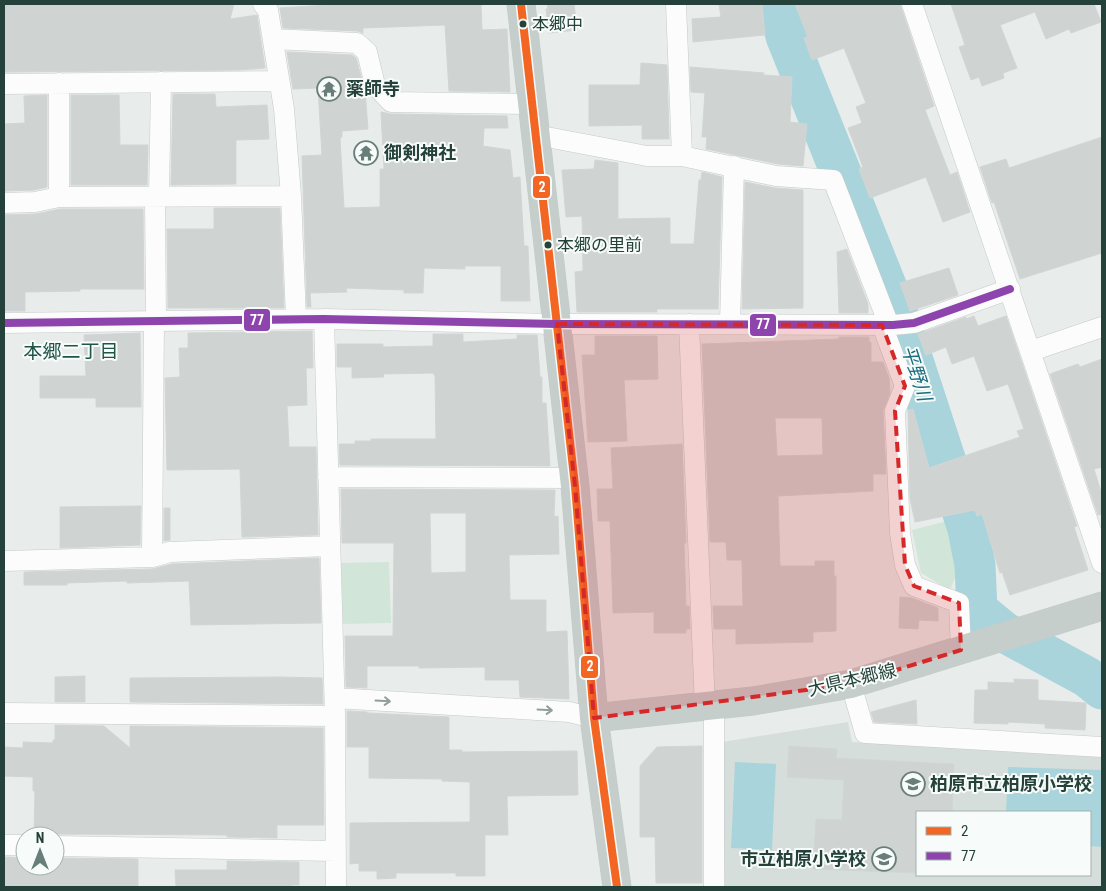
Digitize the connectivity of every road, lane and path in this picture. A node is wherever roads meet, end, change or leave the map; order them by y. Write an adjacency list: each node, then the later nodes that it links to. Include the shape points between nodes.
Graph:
1 (263, 4): 5 (street, via 268,10)
2 (521, 4): 10 (highway)
3 (676, 4): 12 (street)
4 (912, 4): 18 (street)
5 (273, 39): 6 (street); 10 (street, via 357,43 367,52 375,85 391,102)
6 (280, 81): 7 (street); 15 (street)
7 (161, 82): 8 (street); 14 (street)
8 (59, 83): 9 (street); 16 (street)
9 (4, 84)
10 (532, 104): 11 (highway)
11 (536, 135): 12 (street, via 647,156); 23 (highway)
12 (682, 156): 13 (street)
13 (734, 166): 25 (street); 26 (street, via 776,176 833,180)
14 (157, 196): 15 (street); 16 (street); 21 (street)
15 (291, 196): 19 (street)
16 (59, 197): 17 (street)
17 (4, 203)
18 (1010, 289): 26 (street); 28 (street)
19 (296, 319): 20 (street); 21 (street)
20 (324, 319): 23 (street); 29 (street)
21 (155, 321): 22 (street); 32 (street)
22 (4, 323)
23 (557, 324): 24 (street); 30 (highway)
24 (689, 324): 25 (street); 38 (street)
25 (730, 324): 26 (street)
26 (893, 325): 36 (street, via 905,386 895,411 904,565 914,586 959,603)
27 (1102, 327): 28 (street)
28 (1032, 351): 34 (street)
29 (328, 477): 30 (street); 31 (street)
30 (574, 478): 41 (highway)
31 (330, 546): 32 (street, via 170,552); 39 (street)
32 (152, 557): 33 (street)
33 (4, 561)
34 (1102, 562)
35 (1102, 606): 36 (highway, 大県本郷線)
36 (962, 650): 37 (highway, 大県本郷線)
37 (851, 684): 38 (highway, 大県本郷線); 42 (street, via 865,733)
38 (709, 706): 41 (highway, 大県本郷線); 47 (street)
39 (335, 707): 40 (street); 41 (street, one-way to 41, via 569,712); 44 (street)
40 (4, 713)
41 (594, 718): 46 (highway)
42 (1102, 747)
43 (65, 846): 44 (street)
44 (336, 851): 45 (street)
45 (336, 887)
46 (617, 887)
47 (714, 887)

